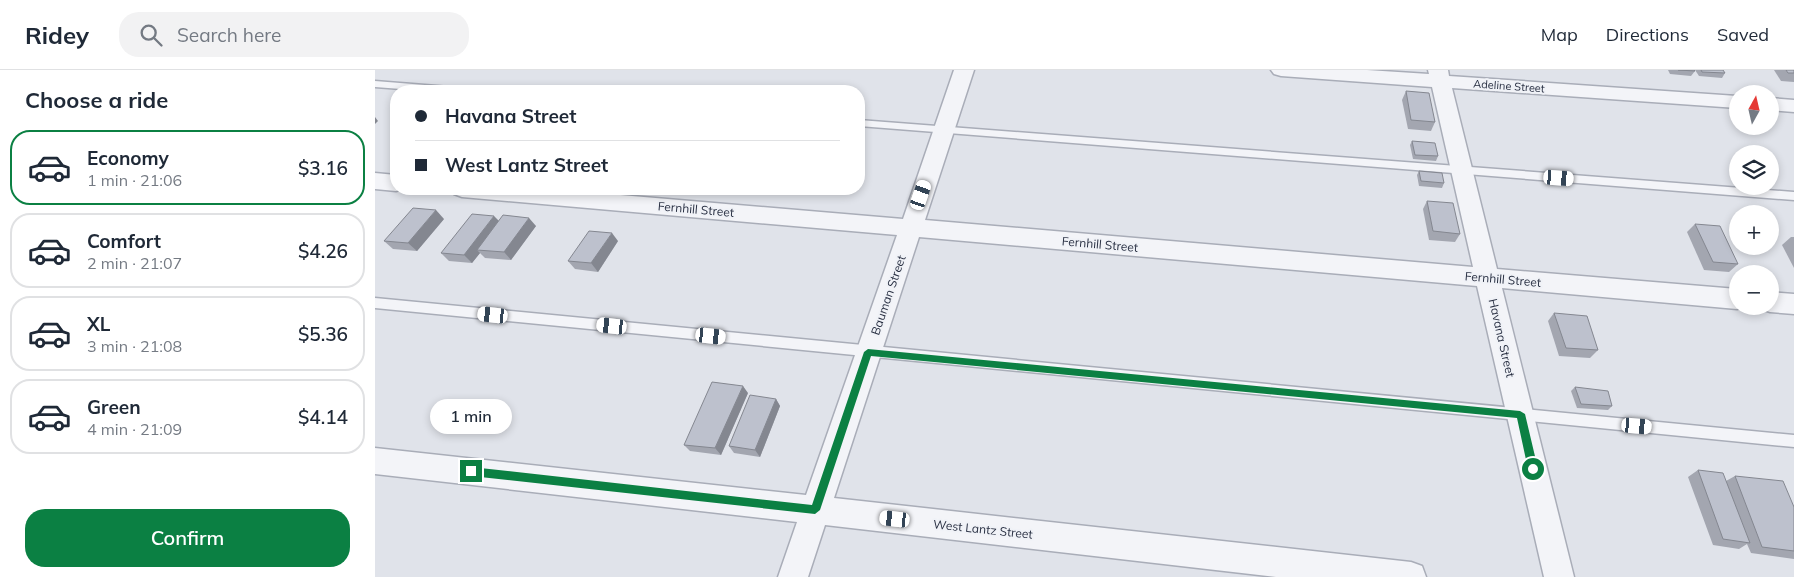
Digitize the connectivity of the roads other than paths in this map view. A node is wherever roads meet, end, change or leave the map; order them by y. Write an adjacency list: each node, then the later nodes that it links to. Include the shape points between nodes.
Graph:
1 (964, 70): 10 (street, Bauman Street)
2 (1281, 70): 3 (street, Adeline Street)
3 (1439, 76): 6 (street, Adeline Street); 11 (street, Havana Street)
4 (375, 84): 5 (lane)
5 (390, 85)
6 (1729, 101)
7 (1779, 105): 8 (street)
8 (1794, 106)
9 (865, 123): 10 (lane)
10 (944, 129): 11 (lane); 16 (street, Bauman Street)
11 (1462, 170): 15 (lane); 17 (street, Havana Street)
12 (375, 181): 13 (street)
13 (390, 182)
14 (533, 195): 16 (street, Fernhill Street)
15 (1794, 196)
16 (910, 227): 17 (street, Fernhill Street); 22 (street, Bauman Street)
17 (1487, 277): 18 (street, Fernhill Street); 23 (street, Havana Street)
18 (1729, 298)
19 (375, 303): 22 (lane)
20 (1779, 303): 21 (street)
21 (1794, 304)
22 (868, 352): 23 (lane); 26 (street, Bauman Street)
23 (1520, 414): 24 (lane); 29 (street, Havana Street)
24 (1794, 441)
25 (375, 461): 26 (street, West Lantz Street)
26 (815, 510): 27 (street, Bauman Street); 28 (street, West Lantz Street)
27 (793, 577)
28 (1411, 577)
29 (1559, 577)

